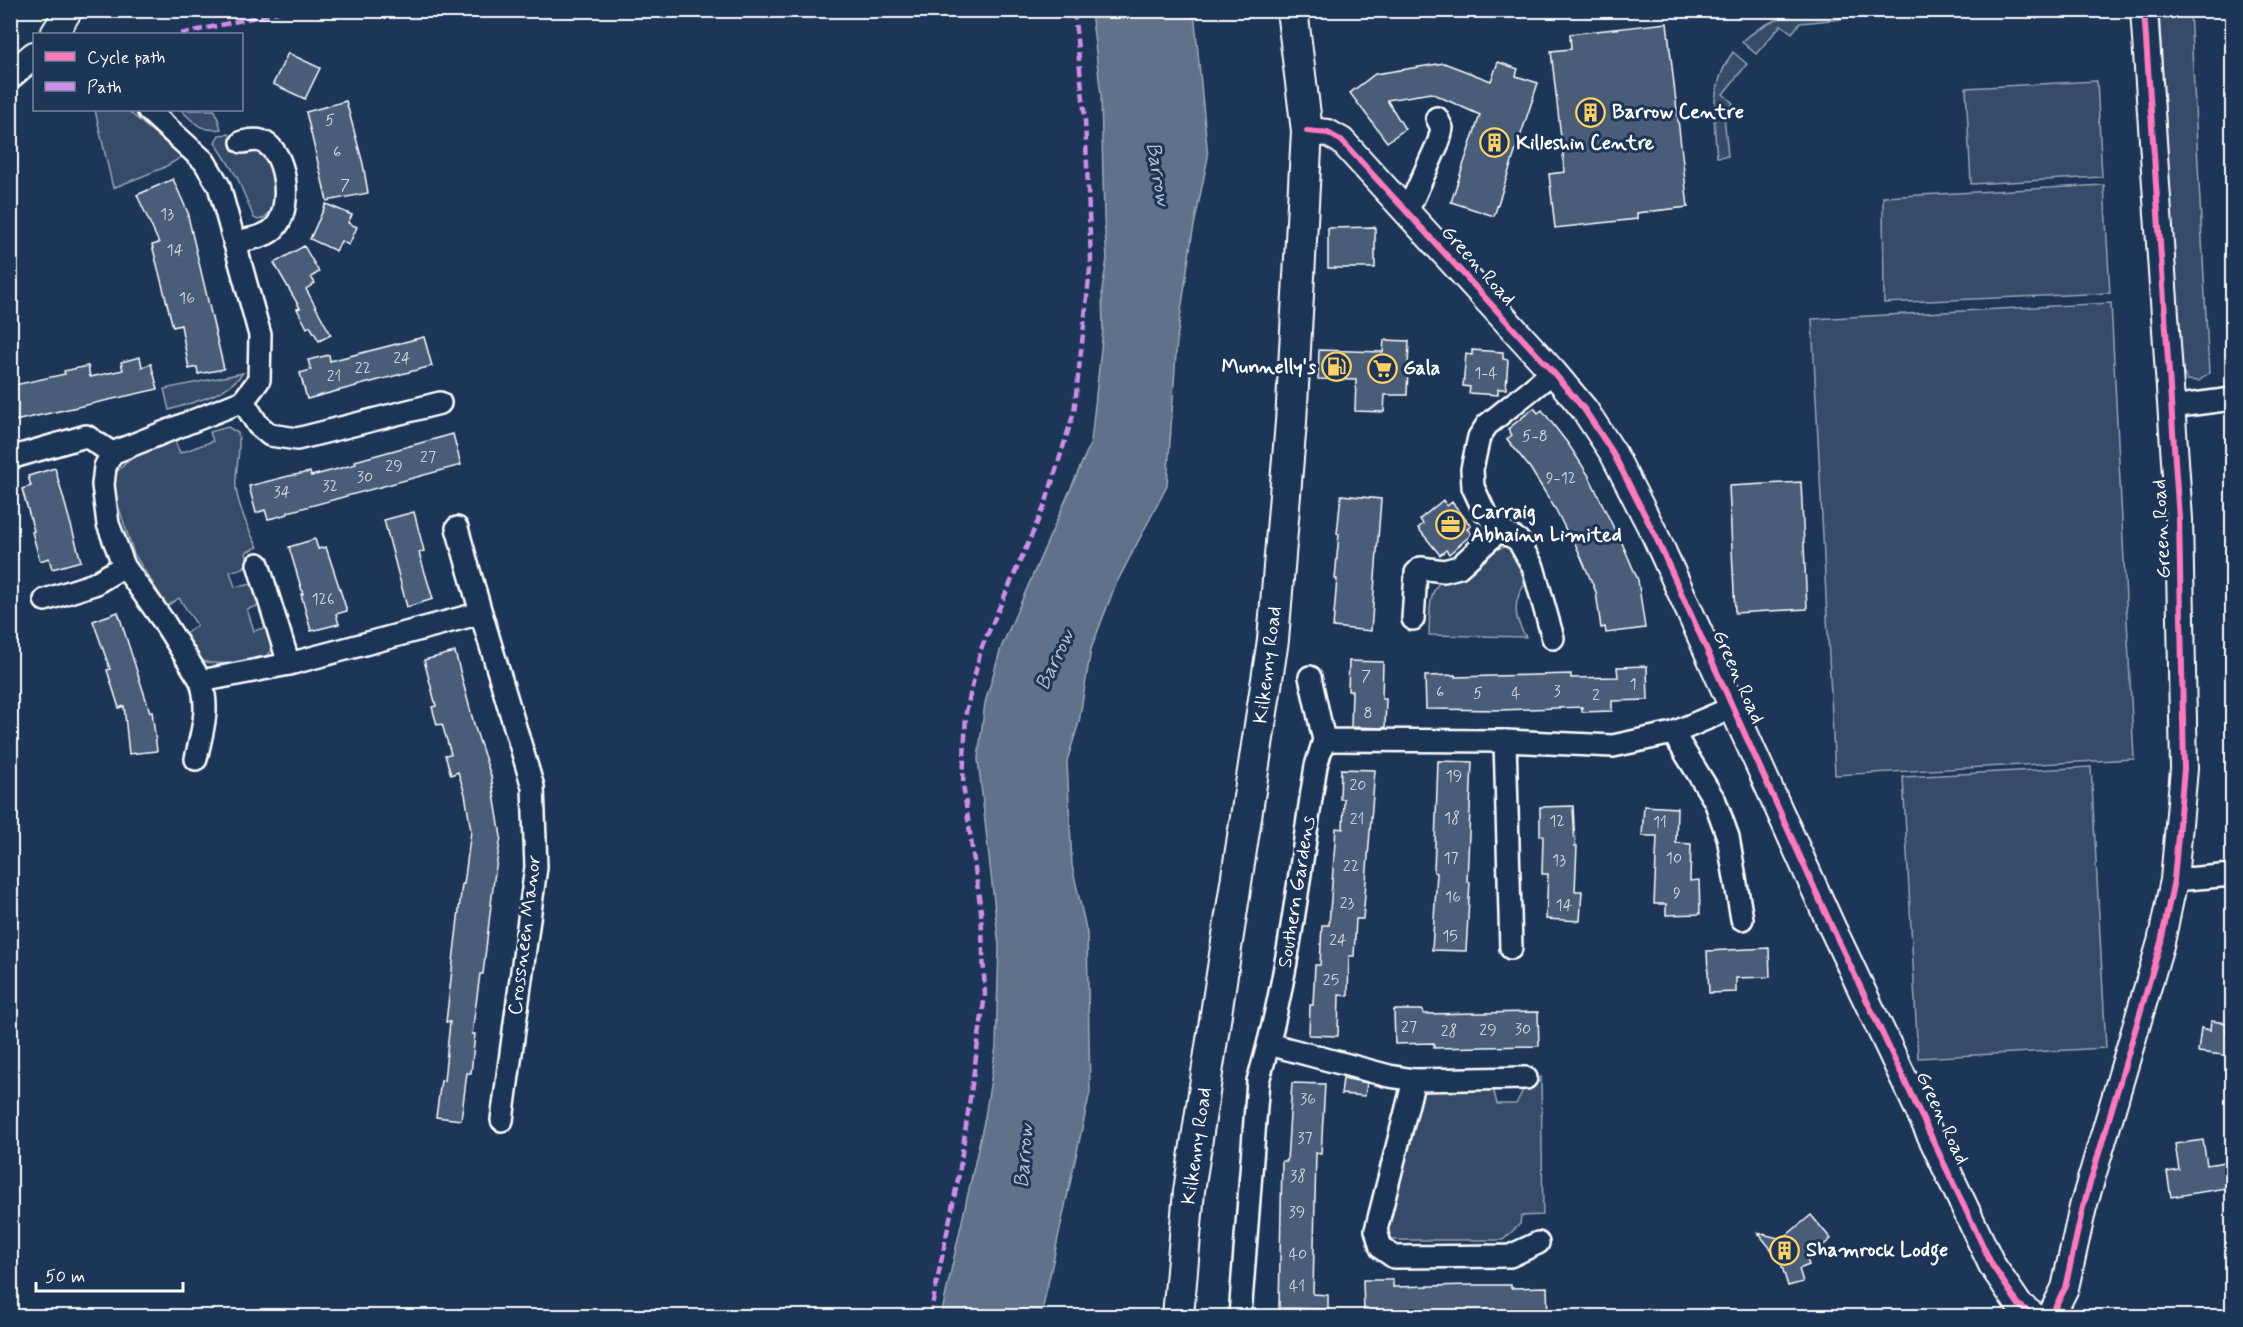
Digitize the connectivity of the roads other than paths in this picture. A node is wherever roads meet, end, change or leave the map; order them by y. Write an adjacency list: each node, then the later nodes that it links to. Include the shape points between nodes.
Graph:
1 (1292, 10): 7 (main road, Kilkenny Road)
2 (2144, 10): 15 (street, Green Road)
3 (33, 56): 4 (street)
4 (10, 76)
5 (149, 111): 10 (street, via 204,161 219,186)
6 (1437, 118): 9 (street, via 1442,128 1439,141)
7 (1307, 131): 9 (street, Green Road, via 1328,133 1342,141); 43 (main road, Kilkenny Road, via 1291,422 1273,640 1189,1191)
8 (242, 142): 10 (street, via 258,140 275,152 286,196 277,227 260,237)
9 (1407, 212): 11 (street, Green Road)
10 (234, 242): 13 (street, via 260,335 259,380)
11 (1553, 372): 19 (street, via 1488,425 1479,437 1472,470 1473,487 1484,512); 29 (street, Green Road, via 1613,453)
12 (2232, 399): 15 (street)
13 (243, 401): 14 (street, via 258,425 270,435 297,439); 16 (street)
14 (440, 403)
15 (2171, 407): 35 (street, Green Road, via 2184,686 2184,769)
16 (112, 453): 17 (street, via 86,436); 21 (street, via 103,485 108,524)
17 (17, 456)
18 (457, 528): 23 (street, Crossneen Manor)
19 (1500, 530): 24 (street, via 1459,567 1444,571 1421,568 1416,573); 25 (street, via 1518,540 1533,567)
20 (258, 564): 26 (street)
21 (124, 566): 22 (street, via 94,584); 28 (street)
22 (45, 600)
23 (481, 613): 26 (street); 41 (street, Crossneen Manor, via 533,787 536,867)
24 (1413, 618)
25 (1552, 638)
26 (289, 664): 28 (street)
27 (1310, 677): 31 (street, Southern Gardens)
28 (201, 681): 33 (street, via 206,717)
29 (1734, 707): 30 (street); 45 (street, Green Road, via 1831,925 1992,1265 2019,1305)
30 (1673, 733): 32 (street, via 1613,746); 36 (street, via 1715,801 1728,837)
31 (1324, 741): 32 (street); 38 (street, Southern Gardens, via 1316,766 1286,965)
32 (1505, 741): 37 (street)
33 (196, 759)
34 (2232, 875): 35 (street)
35 (2174, 880): 46 (street, Green Road, via 2161,942 2083,1207 2065,1288)
36 (1742, 919)
37 (1511, 948)
38 (1269, 1044): 40 (street); 44 (street, Southern Gardens, via 1258,1081)
39 (1527, 1078): 40 (street)
40 (1414, 1080): 42 (street, via 1376,1230 1381,1248 1394,1257 1510,1256)
41 (502, 1120)
42 (1538, 1243)
43 (1178, 1317)
44 (1240, 1317)
45 (2034, 1317)
46 (2051, 1317)

